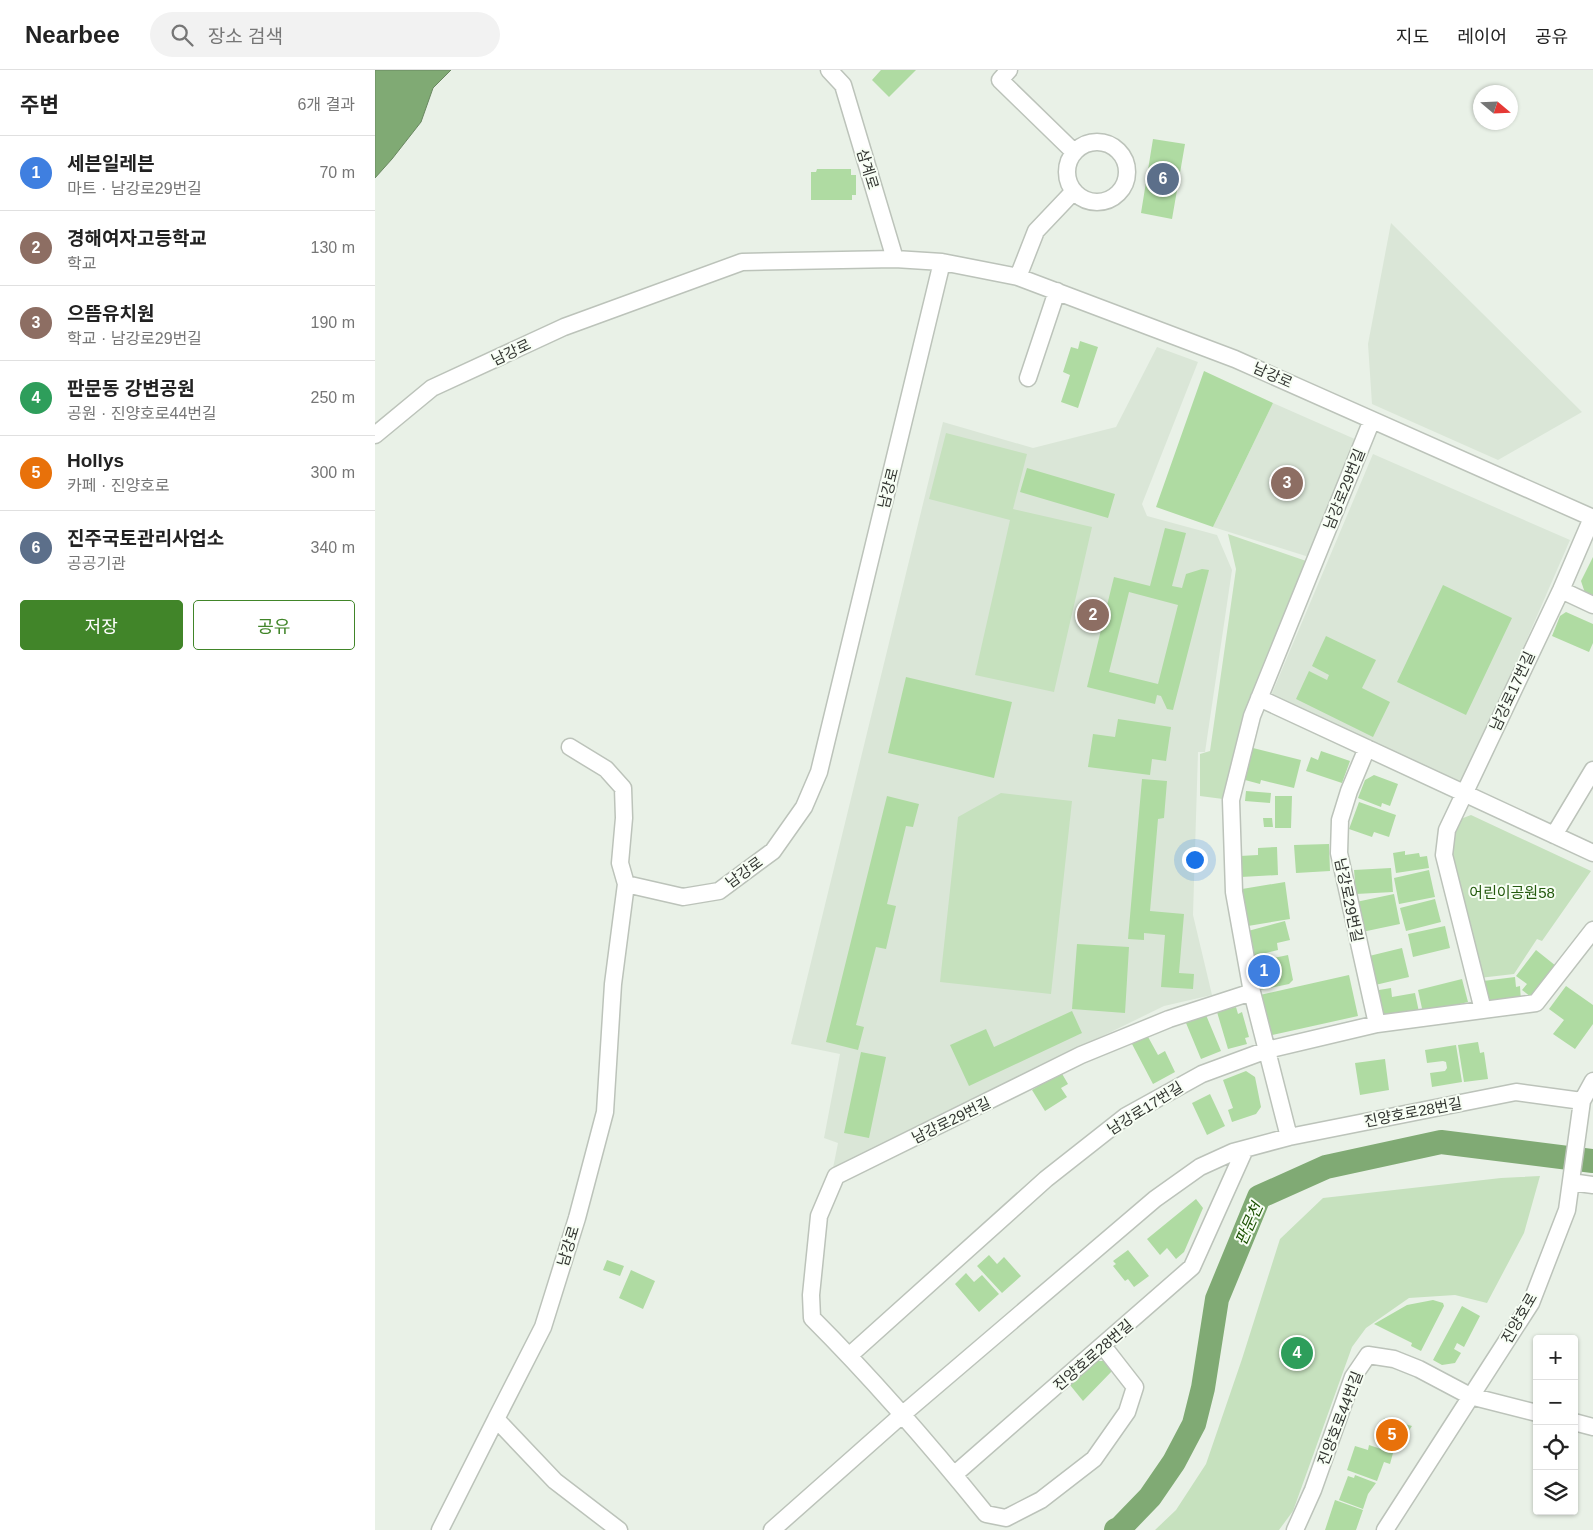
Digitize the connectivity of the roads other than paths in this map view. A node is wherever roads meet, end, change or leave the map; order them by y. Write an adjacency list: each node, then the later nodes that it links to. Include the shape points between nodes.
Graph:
1 (829, 70): 3 (street, 삼계로)
2 (1009, 70): 4 (street, via 1000,80)
3 (843, 78): 6 (street, 삼계로)
4 (1074, 152): 5 (street, via 1067,170); 5 (street, via 1092,142 1103,142 1120,153 1127,172 1120,191 1105,201 1086,200)
5 (1074, 191): 8 (street, via 1036,231)
6 (902, 259): 7 (street, 남강로); 12 (street, 남강로, via 742,262 564,327 441,384)
7 (942, 262): 8 (street, 남강로); 23 (street, 남강로, via 819,772 804,807 773,851 719,890 683,897)
8 (1018, 277): 9 (street, 남강로)
9 (1057, 291): 10 (street); 11 (street, 남강로, via 1235,359)
10 (1028, 378)
11 (1372, 420): 13 (street, 남강로); 16 (street, 남강로29번길)
12 (375, 435)
13 (1592, 518): 14 (street, 남강로17번길)
14 (1561, 590): 15 (street); 20 (street, 남강로17번길)
15 (1593, 605)
16 (1259, 698): 18 (street); 25 (street, 남강로29번길, via 1231,800 1234,892)
17 (570, 747): 23 (street, via 606,769 623,788 620,863)
18 (1367, 748): 20 (street); 27 (street, 남강로29번길, via 1339,820 1339,853)
19 (1593, 770): 21 (street)
20 (1464, 793): 21 (street); 26 (street, 남강로17번길, via 1447,830 1444,855)
21 (1554, 835): 22 (street)
22 (1593, 853)
23 (626, 884): 40 (street, 남강로, via 613,984 605,1112 543,1327)
24 (1593, 930): 26 (street, 남강로17번길, via 1537,1003)
25 (1252, 992): 28 (street, 남강로29번길); 36 (street, 남강로29번길, via 1169,1019 1081,1055 836,1176 819,1216 811,1296 812,1318)
26 (1483, 1010): 27 (street, 남강로17번길)
27 (1377, 1024): 28 (street, 남강로17번길)
28 (1267, 1050): 31 (street, 남강로29번길); 36 (street, 남강로17번길, via 1202,1074 1126,1116 1046,1179)
29 (1593, 1081): 30 (street, 진양호로)
30 (1580, 1109): 31 (street, 진양호로28번길, via 1516,1092); 33 (street, 진양호로)
31 (1289, 1137): 32 (street, 진양호로28번길)
32 (1245, 1149): 35 (street, 진양호로28번길, via 1192,1267); 39 (street, 진양호로28번길, via 1200,1167 1155,1199)
33 (1571, 1182): 34 (street); 37 (street, 진양호로, via 1567,1210 1531,1303)
34 (1593, 1185)
35 (1103, 1346): 43 (street, 진양호로28번길); 44 (street, via 1135,1387 1127,1412 1094,1459)
36 (850, 1356): 39 (street, 남강로29번길)
37 (1470, 1396): 38 (street); 48 (street, 진양호로44번길, via 1419,1369 1394,1359 1368,1355 1353,1377 1313,1490); 49 (street, 진양호로)
38 (1533, 1412)
39 (903, 1414): 43 (street); 47 (street, 진양호로28번길)
40 (496, 1419): 45 (street, 남강로); 46 (street, via 555,1480)
41 (1578, 1423): 42 (street)
42 (1593, 1427)
43 (955, 1474): 44 (street, via 987,1514)
44 (1007, 1524)
45 (440, 1530)
46 (619, 1530)
47 (772, 1530)
48 (1295, 1530)
49 (1385, 1530)

